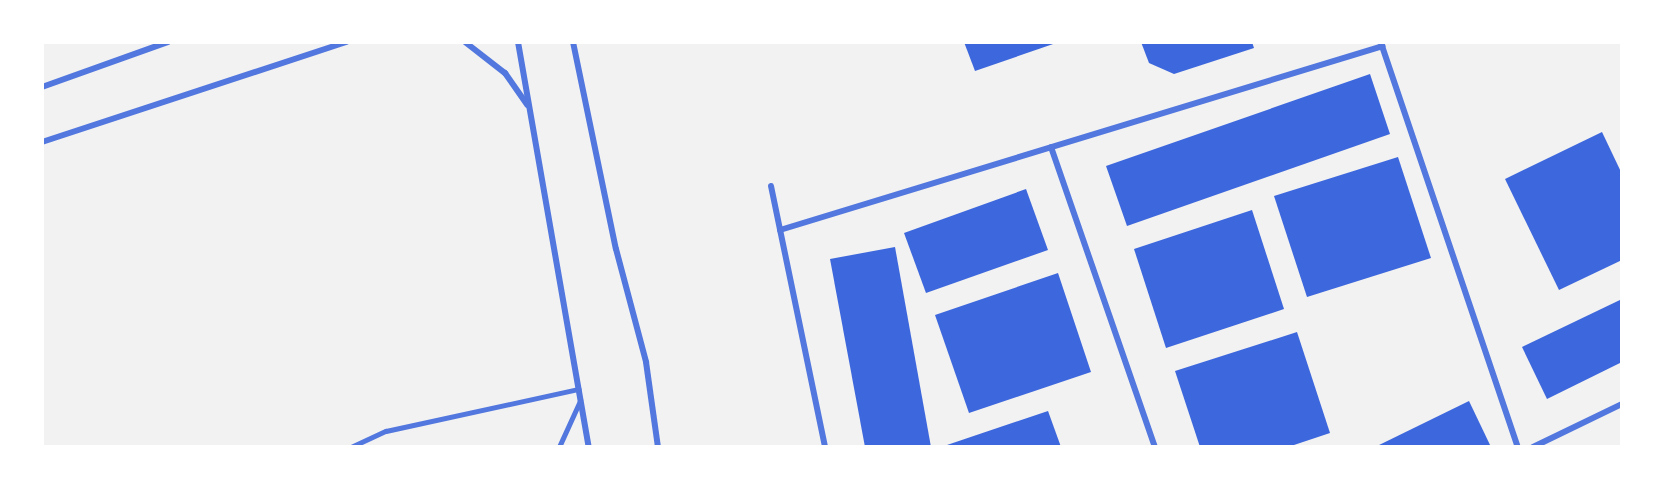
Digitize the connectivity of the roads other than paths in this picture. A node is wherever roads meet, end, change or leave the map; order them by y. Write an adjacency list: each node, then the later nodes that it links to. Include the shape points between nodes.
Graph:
1 (168, 42): 7 (street)
2 (347, 42): 9 (street)
3 (465, 42): 8 (street, via 505,73)
4 (518, 42): 8 (street)
5 (573, 42): 19 (street, via 616,249 646,362)
6 (1382, 44): 10 (street); 22 (street)
7 (42, 87)
8 (530, 111): 13 (street)
9 (42, 142)
10 (1050, 147): 12 (street); 21 (street)
11 (771, 186): 12 (street)
12 (780, 230): 20 (street)
13 (578, 389): 14 (street); 16 (lane, via 386,431)
14 (580, 401): 17 (lane); 18 (street)
15 (1622, 404): 23 (street)
16 (351, 447)
17 (559, 447)
18 (589, 447)
19 (658, 447)
20 (825, 447)
21 (1155, 447)
22 (1518, 447)
23 (1533, 447)

